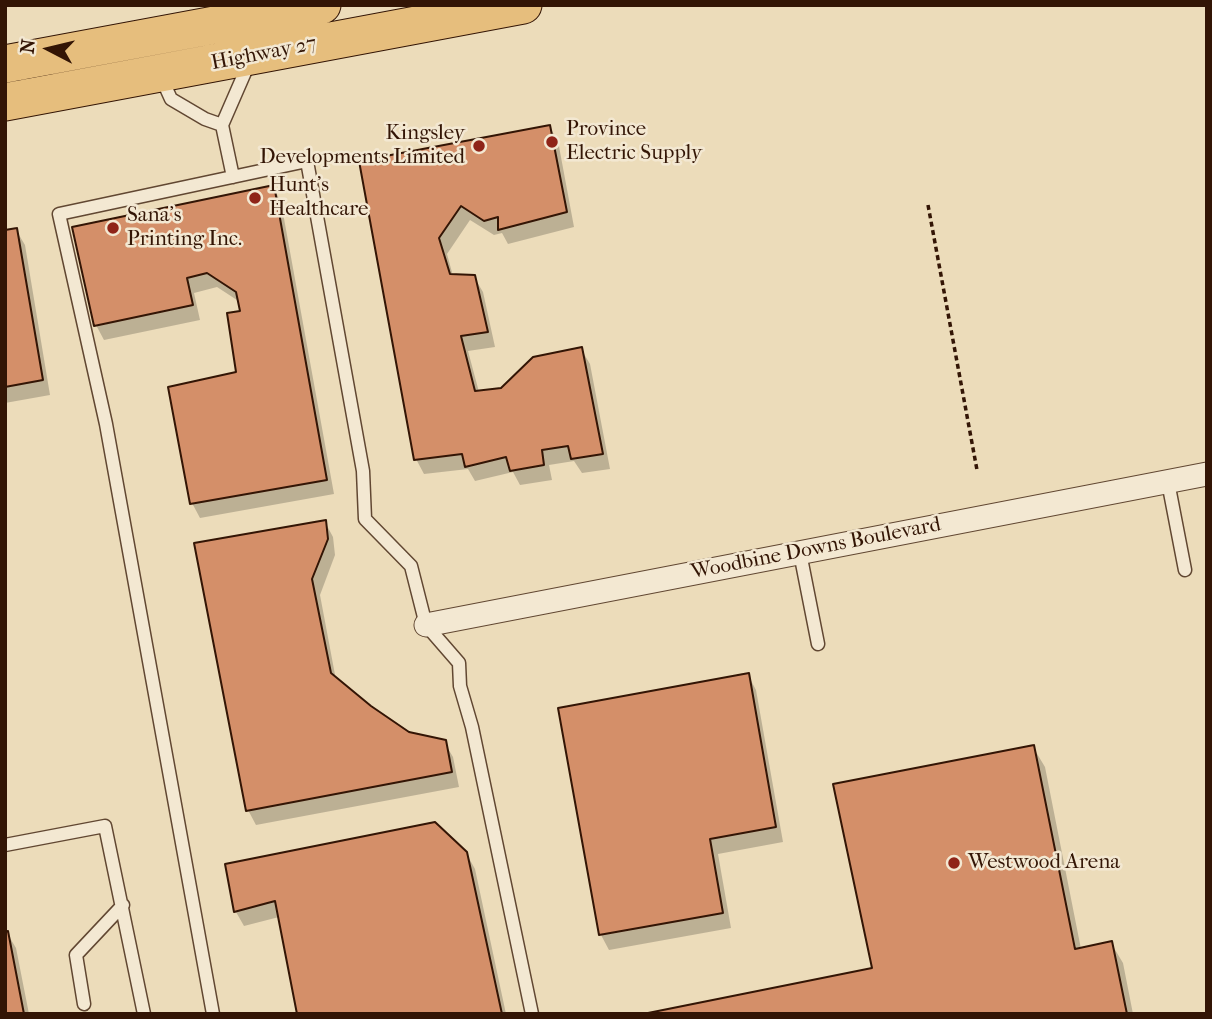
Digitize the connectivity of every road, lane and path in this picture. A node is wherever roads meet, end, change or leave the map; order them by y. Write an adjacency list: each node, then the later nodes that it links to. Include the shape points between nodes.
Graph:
1 (322, 5): 4 (main road, Highway 27)
2 (523, 5): 3 (main road, Highway 27)
3 (251, 56): 5 (main road, Highway 27); 7 (lane)
4 (5, 64)
5 (160, 73): 6 (main road, Highway 27); 7 (lane, via 171,99)
6 (5, 102)
7 (222, 125): 8 (lane)
8 (233, 177): 15 (lane, via 307,160 363,471 365,519 411,566); 21 (lane, via 60,214 106,424)
9 (928, 205): 10 (path)
10 (976, 470)
11 (1207, 474): 12 (street, Woodbine Downs Boulevard)
12 (1168, 482): 13 (street, Woodbine Downs Boulevard); 14 (lane)
13 (800, 553): 15 (street, Woodbine Downs Boulevard); 16 (lane)
14 (1185, 570)
15 (426, 625): 22 (lane, via 459,663 460,687)
16 (818, 644)
17 (5, 845): 18 (lane, via 105,826)
18 (122, 905): 19 (lane, via 76,955); 20 (lane)
19 (84, 1004)
20 (144, 1014)
21 (213, 1014)
22 (532, 1014)

